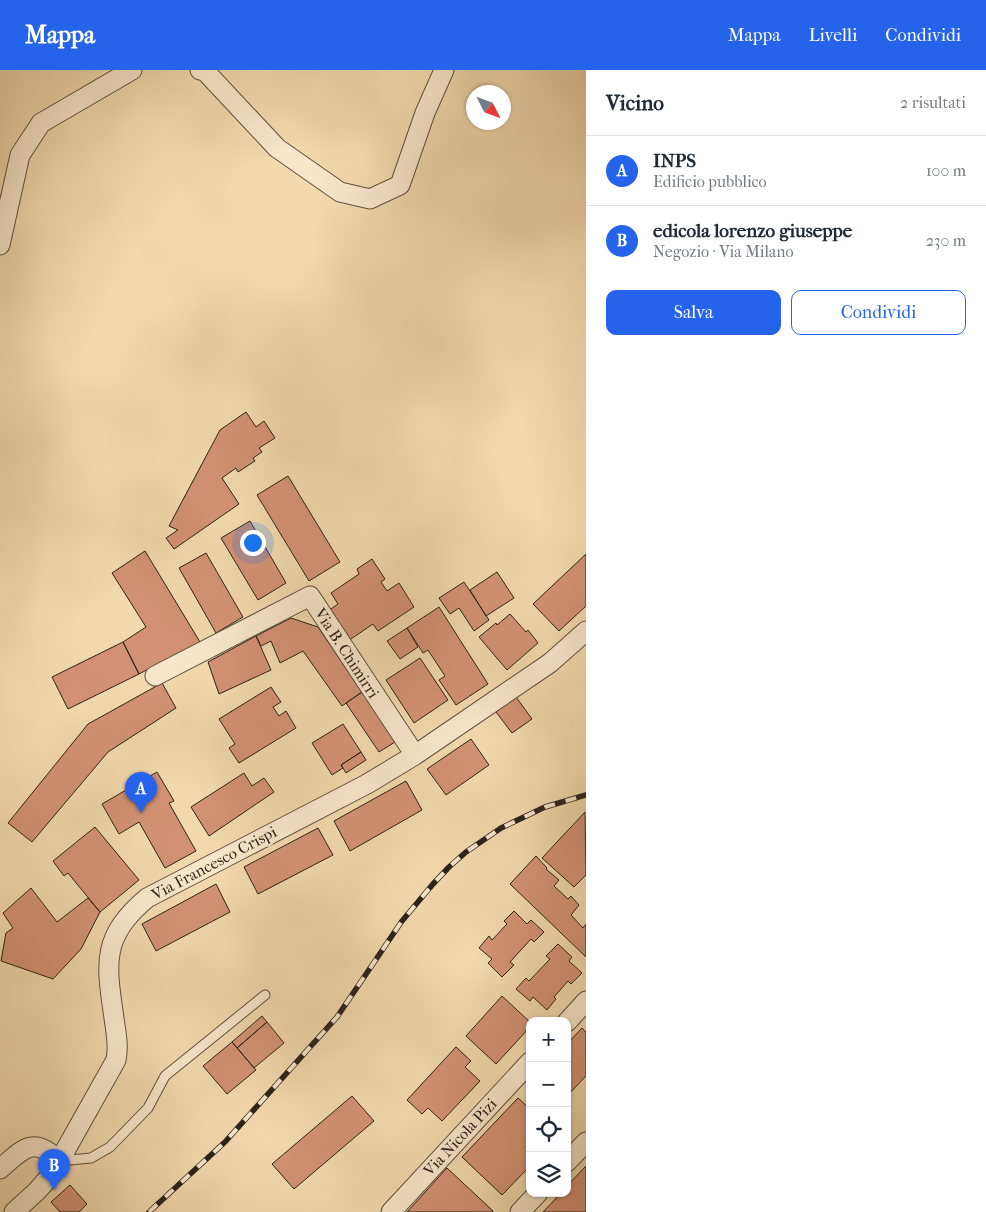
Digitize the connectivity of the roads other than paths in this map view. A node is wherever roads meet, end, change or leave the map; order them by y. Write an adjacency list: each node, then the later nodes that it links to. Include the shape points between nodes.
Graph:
1 (132, 70): 4 (street, via 41,123 20,155)
2 (200, 70): 3 (street, via 205,71 277,148 340,192 370,199 400,185)
3 (444, 70)
4 (0, 245)
5 (586, 631): 7 (street, Via Francesco Crispi, via 550,663)
6 (155, 676): 7 (street, Via B. Chimirri, via 310,596)
7 (414, 755): 14 (street, Via Francesco Crispi, via 367,784 147,898 128,916 108,956 107,974 118,1048 116,1060)
8 (265, 995): 14 (lane, via 166,1076 148,1108 110,1147 91,1158)
9 (586, 1001): 10 (street)
10 (571, 1018)
11 (526, 1066): 18 (street, Via Nicola Pizi)
12 (586, 1142): 13 (street)
13 (571, 1158)
14 (59, 1162): 15 (street, via 42,1147 34,1146 18,1153); 17 (street, Via Francesco Crispi, via 42,1186)
15 (0, 1169)
16 (534, 1197): 19 (street)
17 (14, 1212)
18 (391, 1212)
19 (520, 1212)

